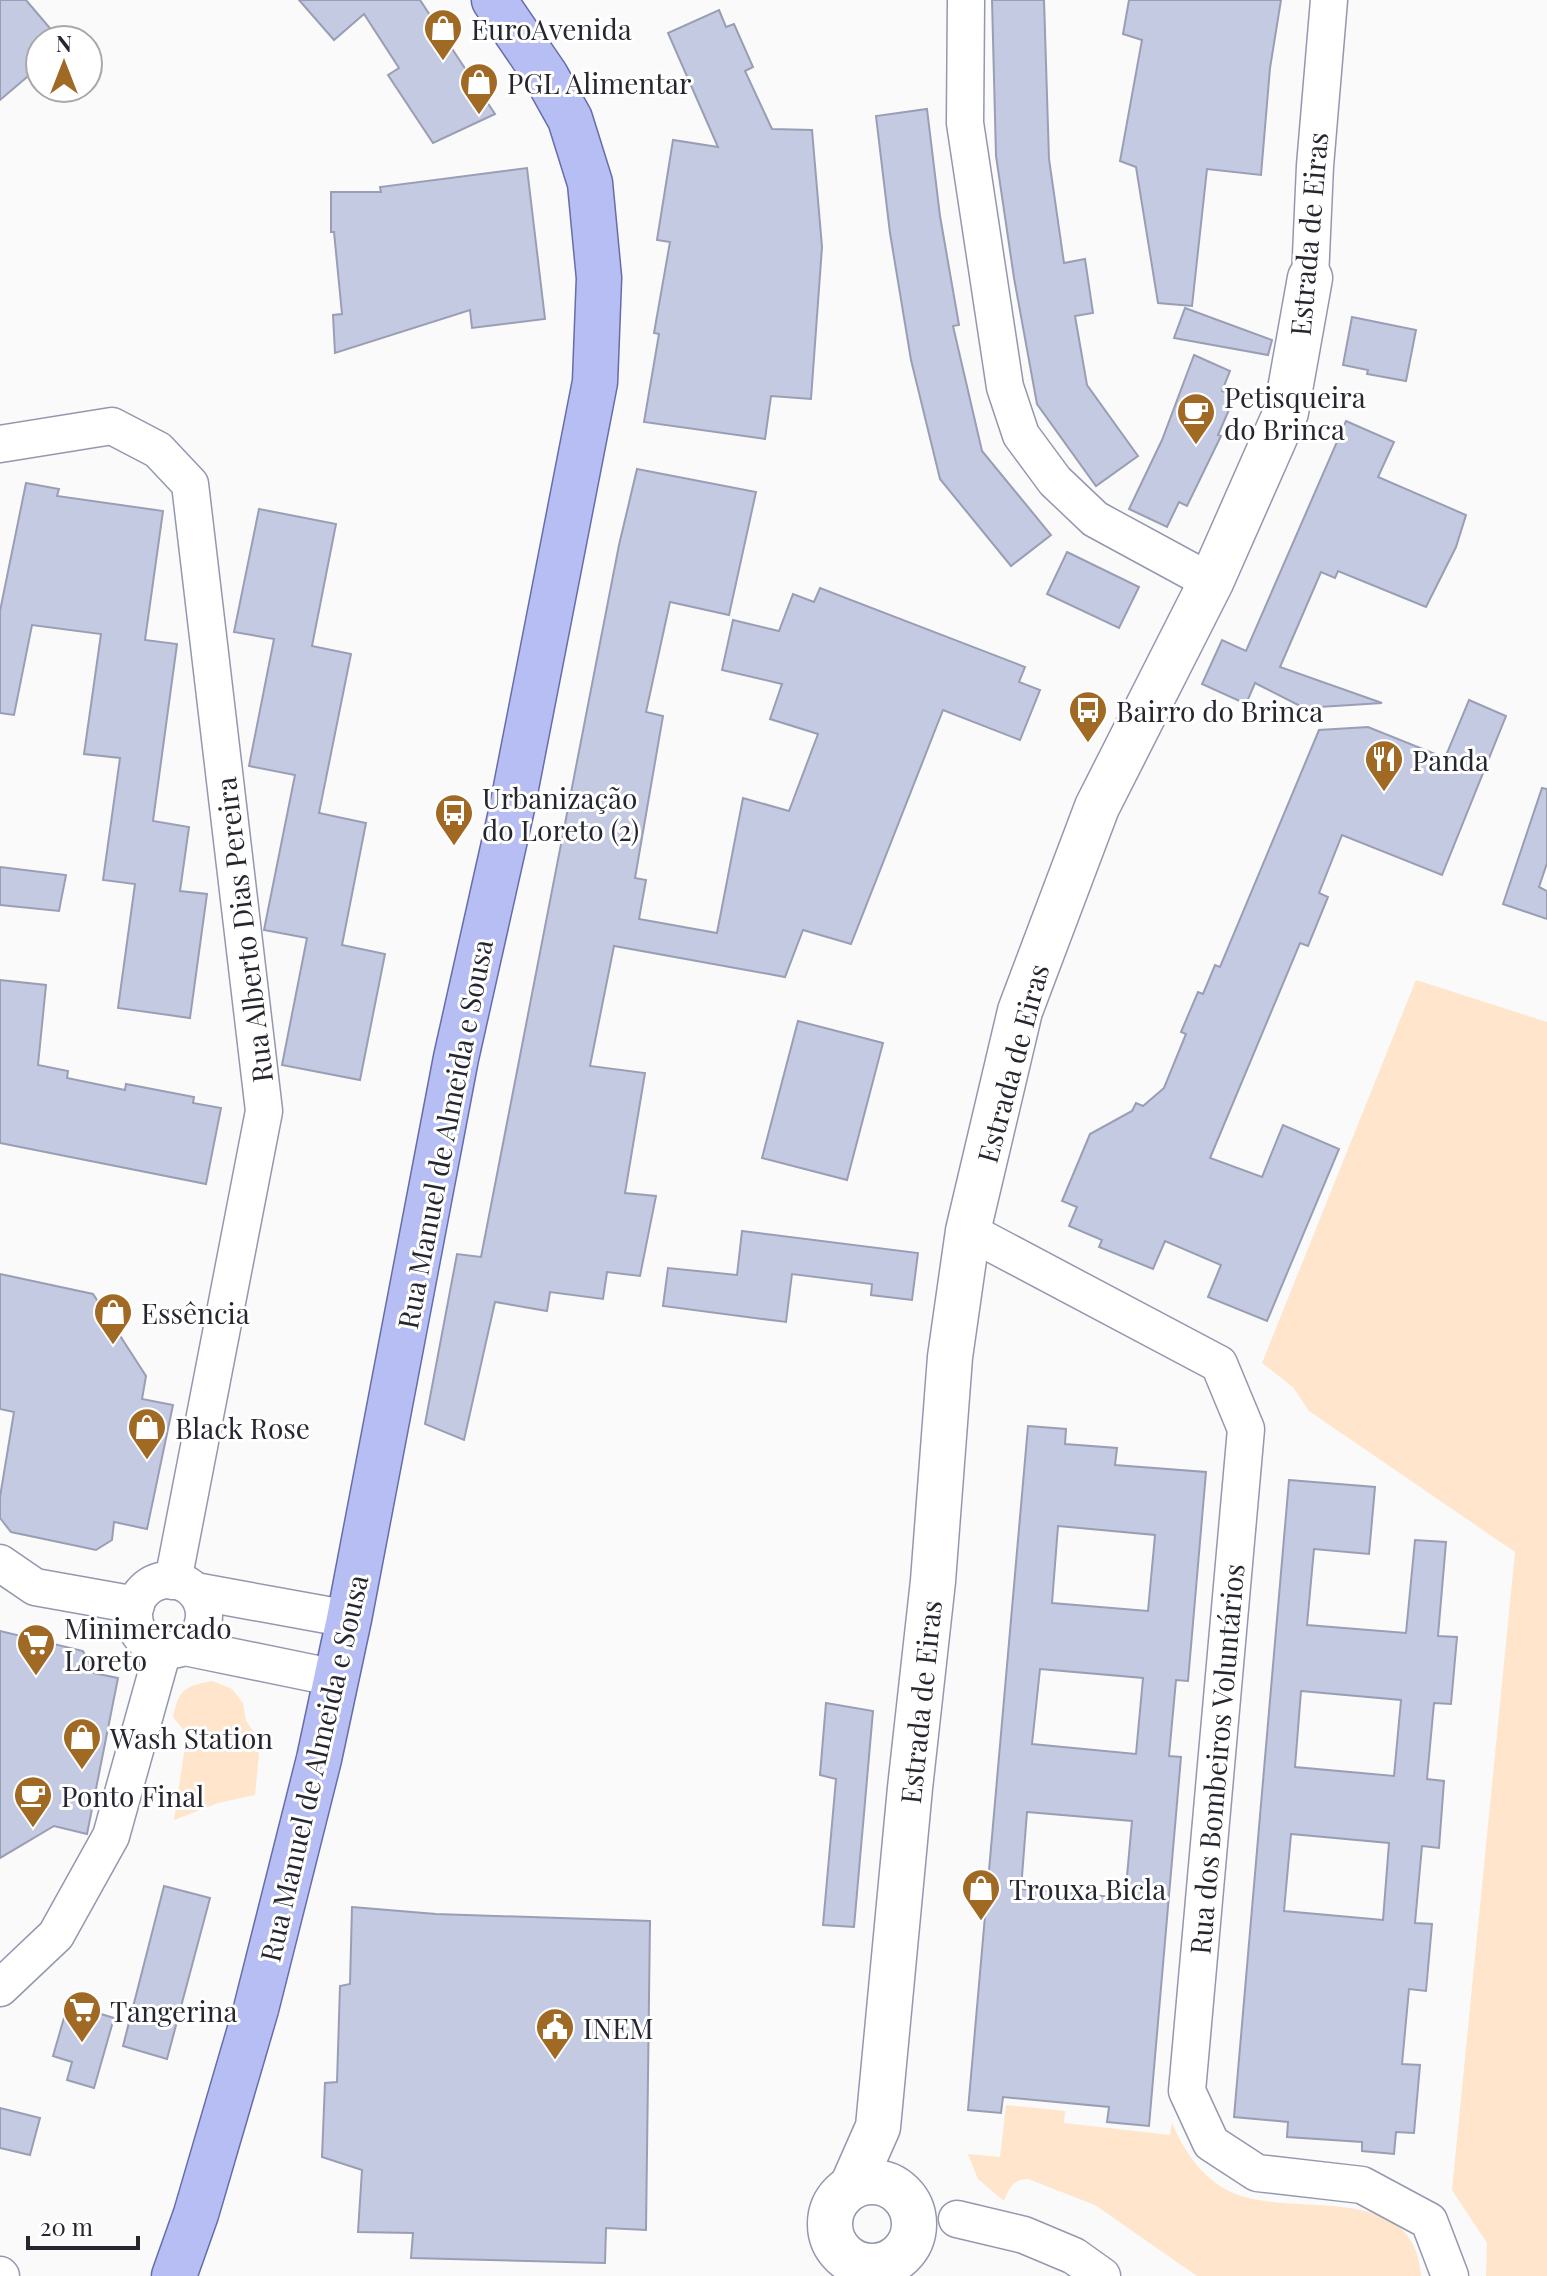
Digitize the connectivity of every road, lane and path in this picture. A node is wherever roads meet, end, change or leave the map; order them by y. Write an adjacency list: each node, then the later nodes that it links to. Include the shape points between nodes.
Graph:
1 (494, 0): 13 (main road, Rua Manuel de Almeida e Sousa, via 570,119 590,183 599,278 595,382 512,808 456,1058)
2 (966, 0): 6 (street, via 965,123 1005,387 1021,435 1055,481 1095,519)
3 (1329, 0): 4 (street, Estrada de Eiras)
4 (1310, 278): 6 (street, Estrada de Eiras, via 1286,412)
5 (0, 444): 9 (street, Rua Alberto Dias Pereira, via 112,426 158,450 190,484 264,1111)
6 (1211, 582): 7 (street, Estrada de Eiras, via 1097,807 1047,938 1020,1011)
7 (968, 1231): 17 (street, Estrada de Eiras, via 950,1357); 24 (street, Rua dos Bombeiros Voluntários, via 1219,1364 1246,1429 1187,2091 1211,2143 1257,2173 1362,2185 1429,2221)
8 (0, 1563): 10 (street)
9 (184, 1586): 12 (street, via 161,1581 150,1586); 13 (street); 14 (street, via 204,1610 204,1621 201,1632)
10 (35, 1587): 11 (street); 12 (street)
11 (0, 1595)
12 (136, 1605): 14 (street, via 136,1629 143,1639)
13 (349, 1619): 15 (main road, Rua Manuel de Almeida e Sousa)
14 (174, 1649): 15 (street); 16 (street, via 111,1836 56,1935)
15 (336, 1678): 22 (main road, Rua Manuel de Almeida e Sousa, via 260,1994)
16 (0, 1988)
17 (878, 2127): 18 (street, Estrada de Eiras); 19 (street, Estrada de Eiras)
18 (852, 2186): 19 (street, via 875,2182); 21 (street, Estrada de Eiras, via 834,2205 830,2233 835,2246)
19 (897, 2190): 21 (street, Estrada de Eiras, via 911,2208 912,2235 897,2258)
20 (957, 2219): 23 (street, via 1024,2235 1074,2256)
21 (864, 2268)
22 (174, 2276)
23 (1102, 2276)
24 (1450, 2276)

